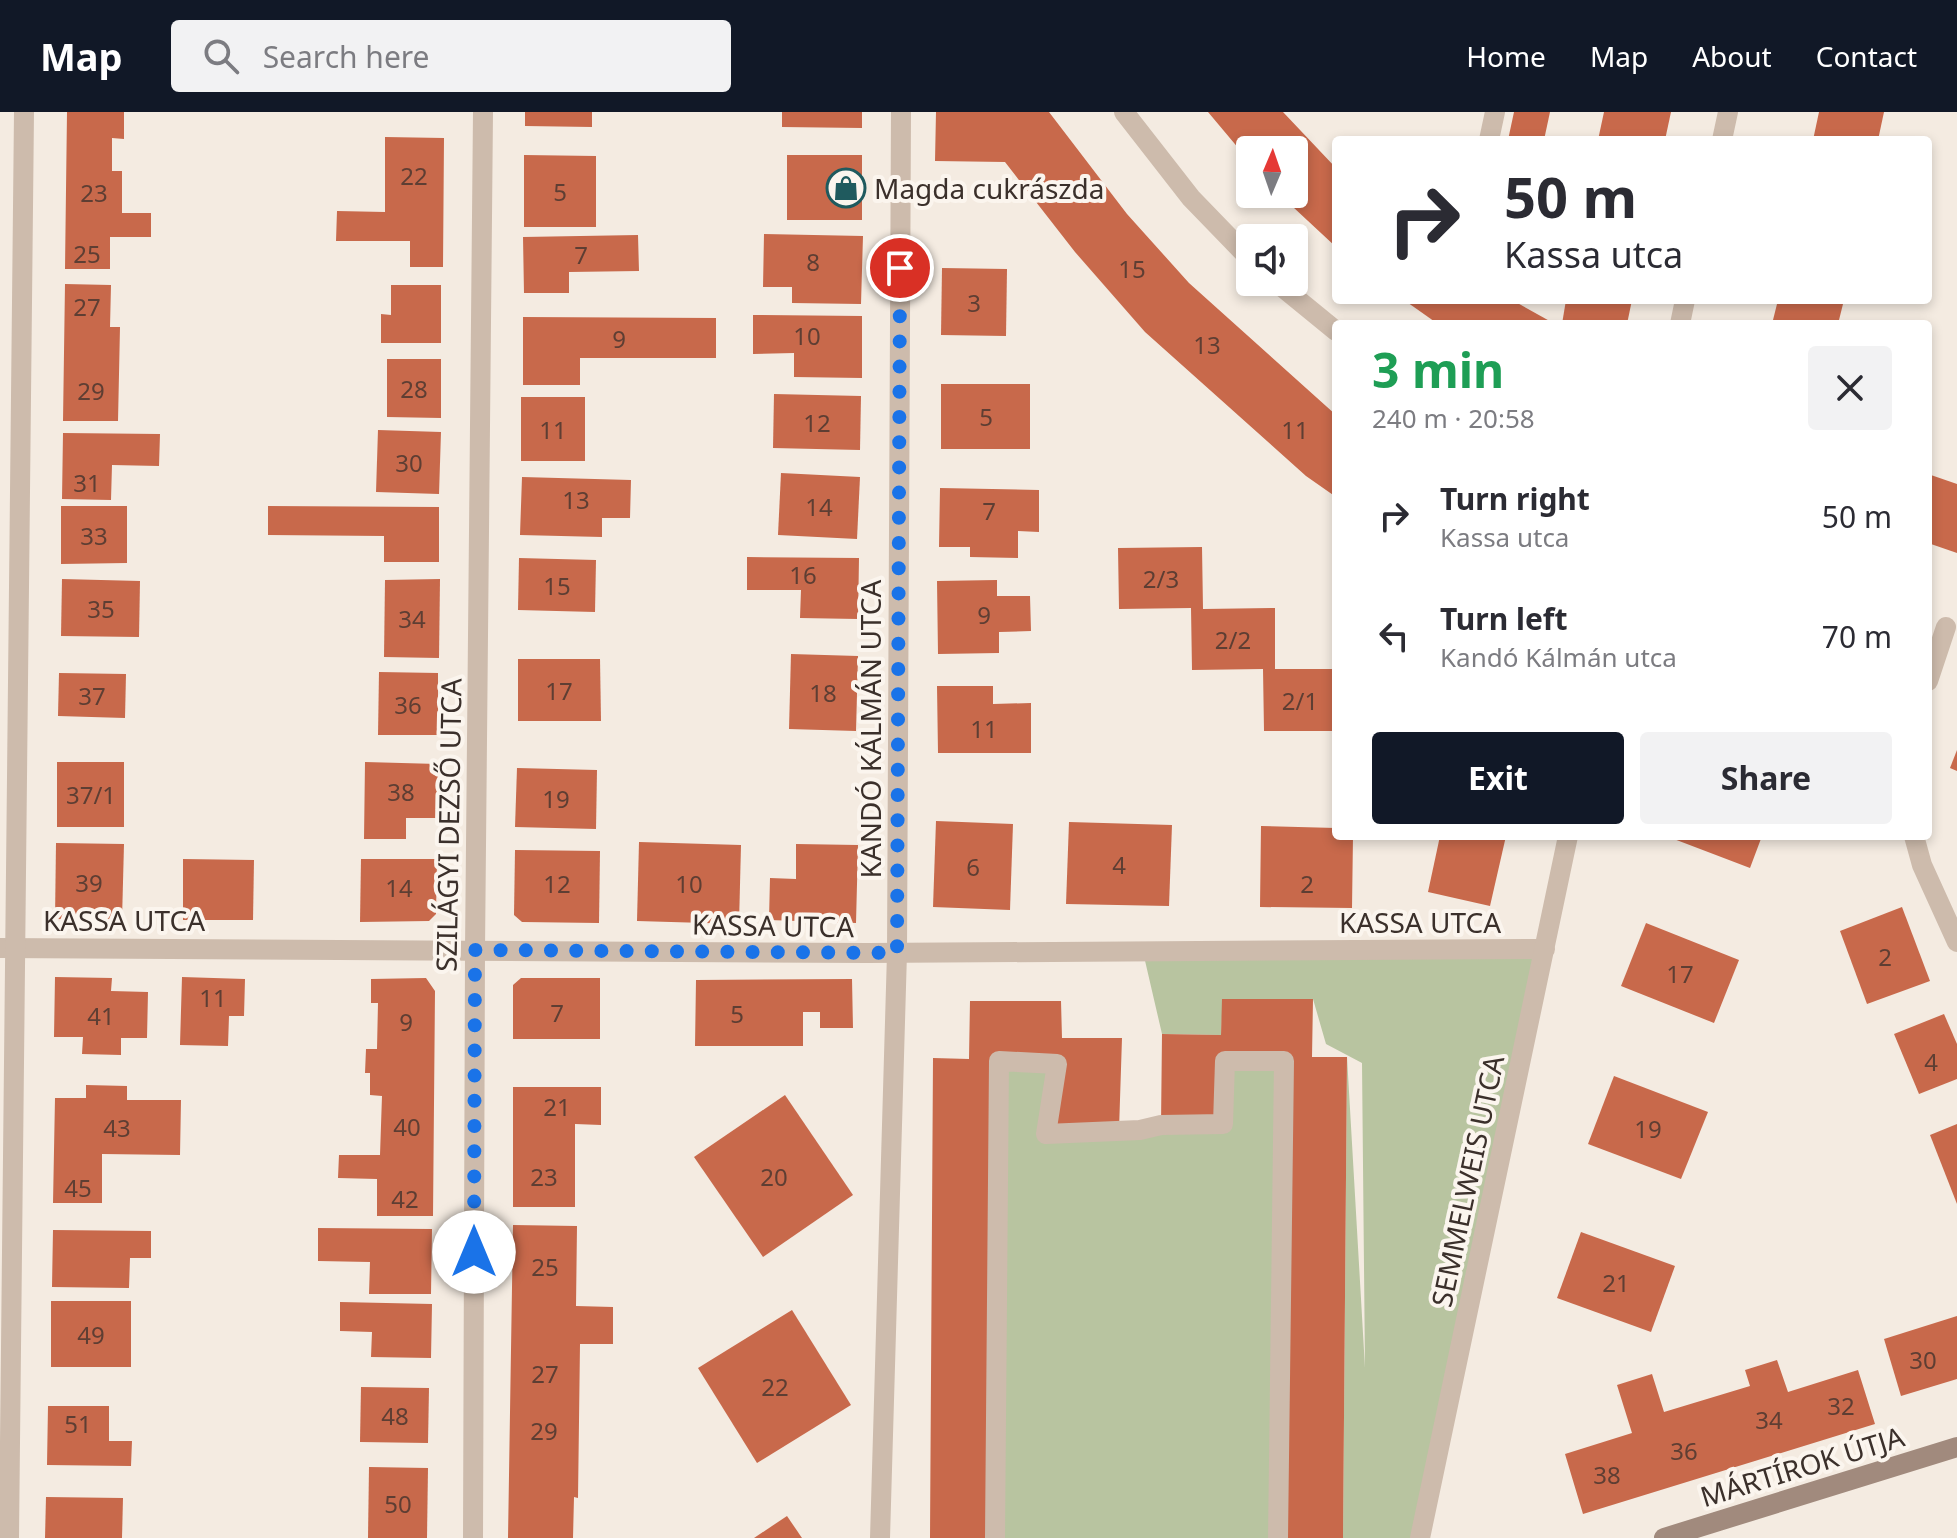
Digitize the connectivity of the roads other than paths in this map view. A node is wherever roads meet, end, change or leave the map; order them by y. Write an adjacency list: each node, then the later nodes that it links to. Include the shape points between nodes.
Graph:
1 (24, 112): 17 (street)
2 (483, 112): 19 (street, SZILÁGYI DEZSŐ UTCA)
3 (901, 112): 20 (street, KANDÓ KÁLMÁN UTCA)
4 (1124, 112): 9 (street, via 1191,198)
5 (1495, 112): 7 (street)
6 (1728, 112): 8 (street)
7 (1490, 136)
8 (1723, 136)
9 (1236, 245)
10 (1293, 296): 11 (street)
11 (1332, 328)
12 (1944, 626): 13 (street)
13 (1932, 667)
14 (1567, 840): 18 (street, SEMMELWEIS UTCA)
15 (1915, 840): 16 (street)
16 (1957, 942)
17 (8, 948): 19 (street, KASSA UTCA); 22 (street)
18 (1545, 949): 20 (street, KASSA UTCA); 27 (street, SEMMELWEIS UTCA)
19 (475, 950): 20 (street, KASSA UTCA); 23 (street, SZILÁGYI DEZSŐ UTCA)
20 (897, 953): 24 (street, KANDÓ KÁLMÁN UTCA)
21 (1957, 1447): 28 (street, MÁRTÍROK ÚTJA)
22 (9, 1538)
23 (473, 1538)
24 (880, 1538)
25 (995, 1538): 26 (street, via 999,1061 1057,1064 1046,1134 1223,1124 1225,1061 1284,1061)
26 (1278, 1538)
27 (1420, 1538)
28 (1664, 1538)

